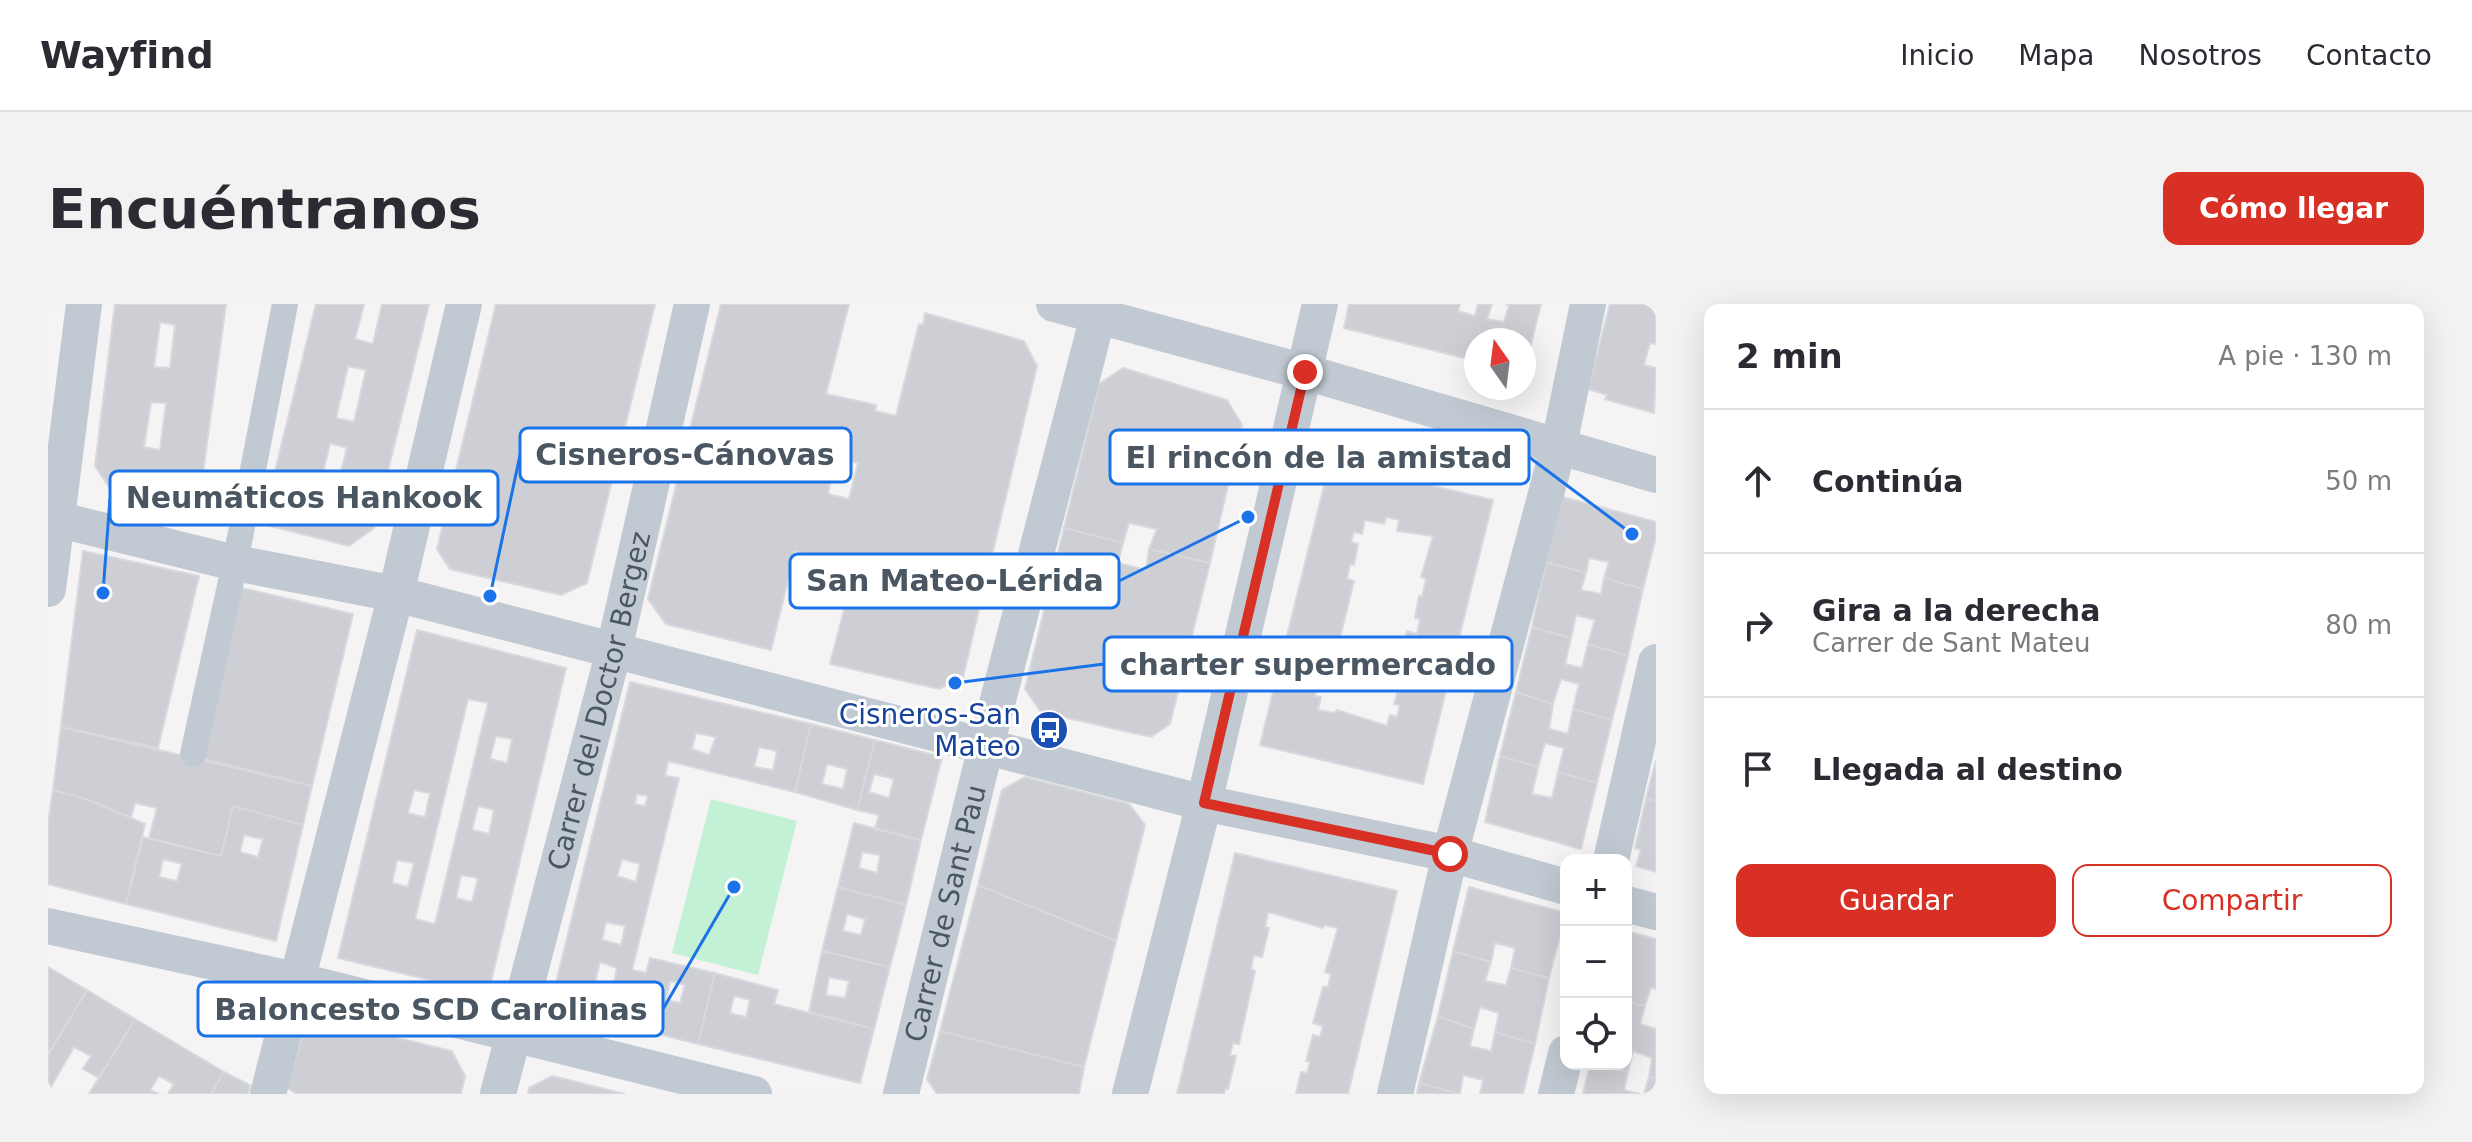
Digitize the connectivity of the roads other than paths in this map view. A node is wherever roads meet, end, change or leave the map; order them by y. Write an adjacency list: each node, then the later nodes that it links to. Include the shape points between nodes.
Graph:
1 (84, 304): 12 (street)
2 (285, 304): 13 (street)
3 (464, 304): 15 (street)
4 (692, 304): 16 (street, Carrer del Doctor Bergez)
5 (1054, 304): 8 (street)
6 (1320, 304): 9 (street)
7 (1588, 304): 10 (street)
8 (1098, 316): 9 (street); 18 (street, Carrer de Sant Pau)
9 (1305, 372): 10 (street); 20 (street)
10 (1559, 445): 11 (street); 21 (street)
11 (1656, 475)
12 (53, 518): 13 (street); 14 (street)
13 (235, 563): 15 (street); 19 (street)
14 (48, 589)
15 (396, 594): 16 (street); 27 (street)
16 (614, 650): 18 (street); 28 (street, Carrer del Doctor Bergez)
17 (1656, 662): 22 (street)
18 (986, 746): 20 (street); 33 (street, Carrer de Sant Pau)
19 (193, 754)
20 (1204, 803): 21 (street); 34 (street)
21 (1450, 854): 23 (street); 35 (street)
22 (1612, 854)
23 (1560, 885)
24 (1632, 906): 25 (street)
25 (1656, 912)
26 (48, 926): 27 (street)
27 (296, 980): 28 (street); 30 (street)
28 (513, 1034): 31 (street, Carrer del Doctor Bergez); 32 (street)
29 (1562, 1070): 36 (street)
30 (268, 1094)
31 (498, 1094)
32 (754, 1094)
33 (901, 1094)
34 (1130, 1094)
35 (1395, 1094)
36 (1556, 1094)

